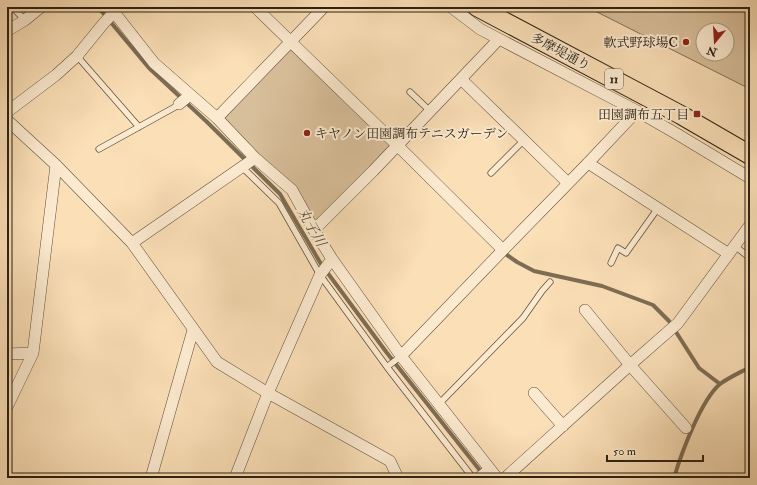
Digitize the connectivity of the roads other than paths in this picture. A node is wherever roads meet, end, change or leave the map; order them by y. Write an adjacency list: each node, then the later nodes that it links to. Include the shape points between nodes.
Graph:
1 (12, 7): 8 (lane)
2 (41, 7): 8 (street)
3 (255, 7): 11 (street)
4 (324, 7): 11 (street)
5 (451, 7): 10 (street)
6 (477, 7): 26 (main road, 多摩堤通り / 11, via 681,115)
7 (114, 10): 12 (street); 15 (street, via 154,63)
8 (25, 20): 9 (street)
9 (7, 31)
10 (499, 39): 13 (street); 17 (street)
11 (290, 42): 20 (street); 24 (street)
12 (77, 56): 18 (street); 22 (lane)
13 (461, 79): 19 (street); 23 (street)
14 (410, 92): 19 (lane)
15 (189, 96): 16 (street); 20 (street)
16 (179, 104): 22 (lane)
17 (637, 111): 28 (street); 31 (street)
18 (7, 112)
19 (430, 112): 24 (street)
20 (217, 118): 27 (street)
21 (7, 120): 29 (street)
22 (139, 127): 25 (lane)
23 (524, 140): 30 (lane); 32 (street)
24 (398, 145): 35 (street); 37 (street)
25 (99, 149)
26 (750, 155)
27 (249, 162): 35 (street, via 292,190); 36 (street); 42 (lane, via 279,203)
28 (588, 164): 32 (street); 33 (street)
29 (56, 165): 36 (street); 46 (street)
30 (491, 173)
31 (750, 178)
32 (568, 183): 37 (street)
33 (658, 208): 38 (street); 41 (lane, via 626,253 618,248)
34 (750, 225): 38 (street)
35 (314, 230): 40 (street)
36 (132, 243): 45 (street)
37 (502, 250): 48 (street)
38 (732, 250): 39 (lane); 49 (street, via 678,323)
39 (750, 258)
40 (331, 260): 42 (street); 48 (street)
41 (610, 263)
42 (321, 274): 50 (lane); 51 (street)
43 (550, 282): 53 (lane, via 523,318)
44 (585, 310): 49 (street)
45 (193, 330): 51 (street, via 217,362); 58 (street)
46 (33, 353): 47 (street); 54 (street)
47 (7, 354)
48 (399, 357): 50 (lane); 53 (street)
49 (630, 365): 55 (street); 56 (street)
50 (388, 366): 61 (lane)
51 (268, 393): 59 (street); 60 (street, via 390,461)
52 (534, 393): 55 (street)
53 (439, 404): 57 (street)
54 (7, 407)
55 (563, 426): 63 (street)
56 (686, 428)
57 (494, 474): 62 (street)
58 (151, 478)
59 (235, 478)
60 (398, 478)
61 (473, 478)
62 (479, 478)
63 (505, 478)

